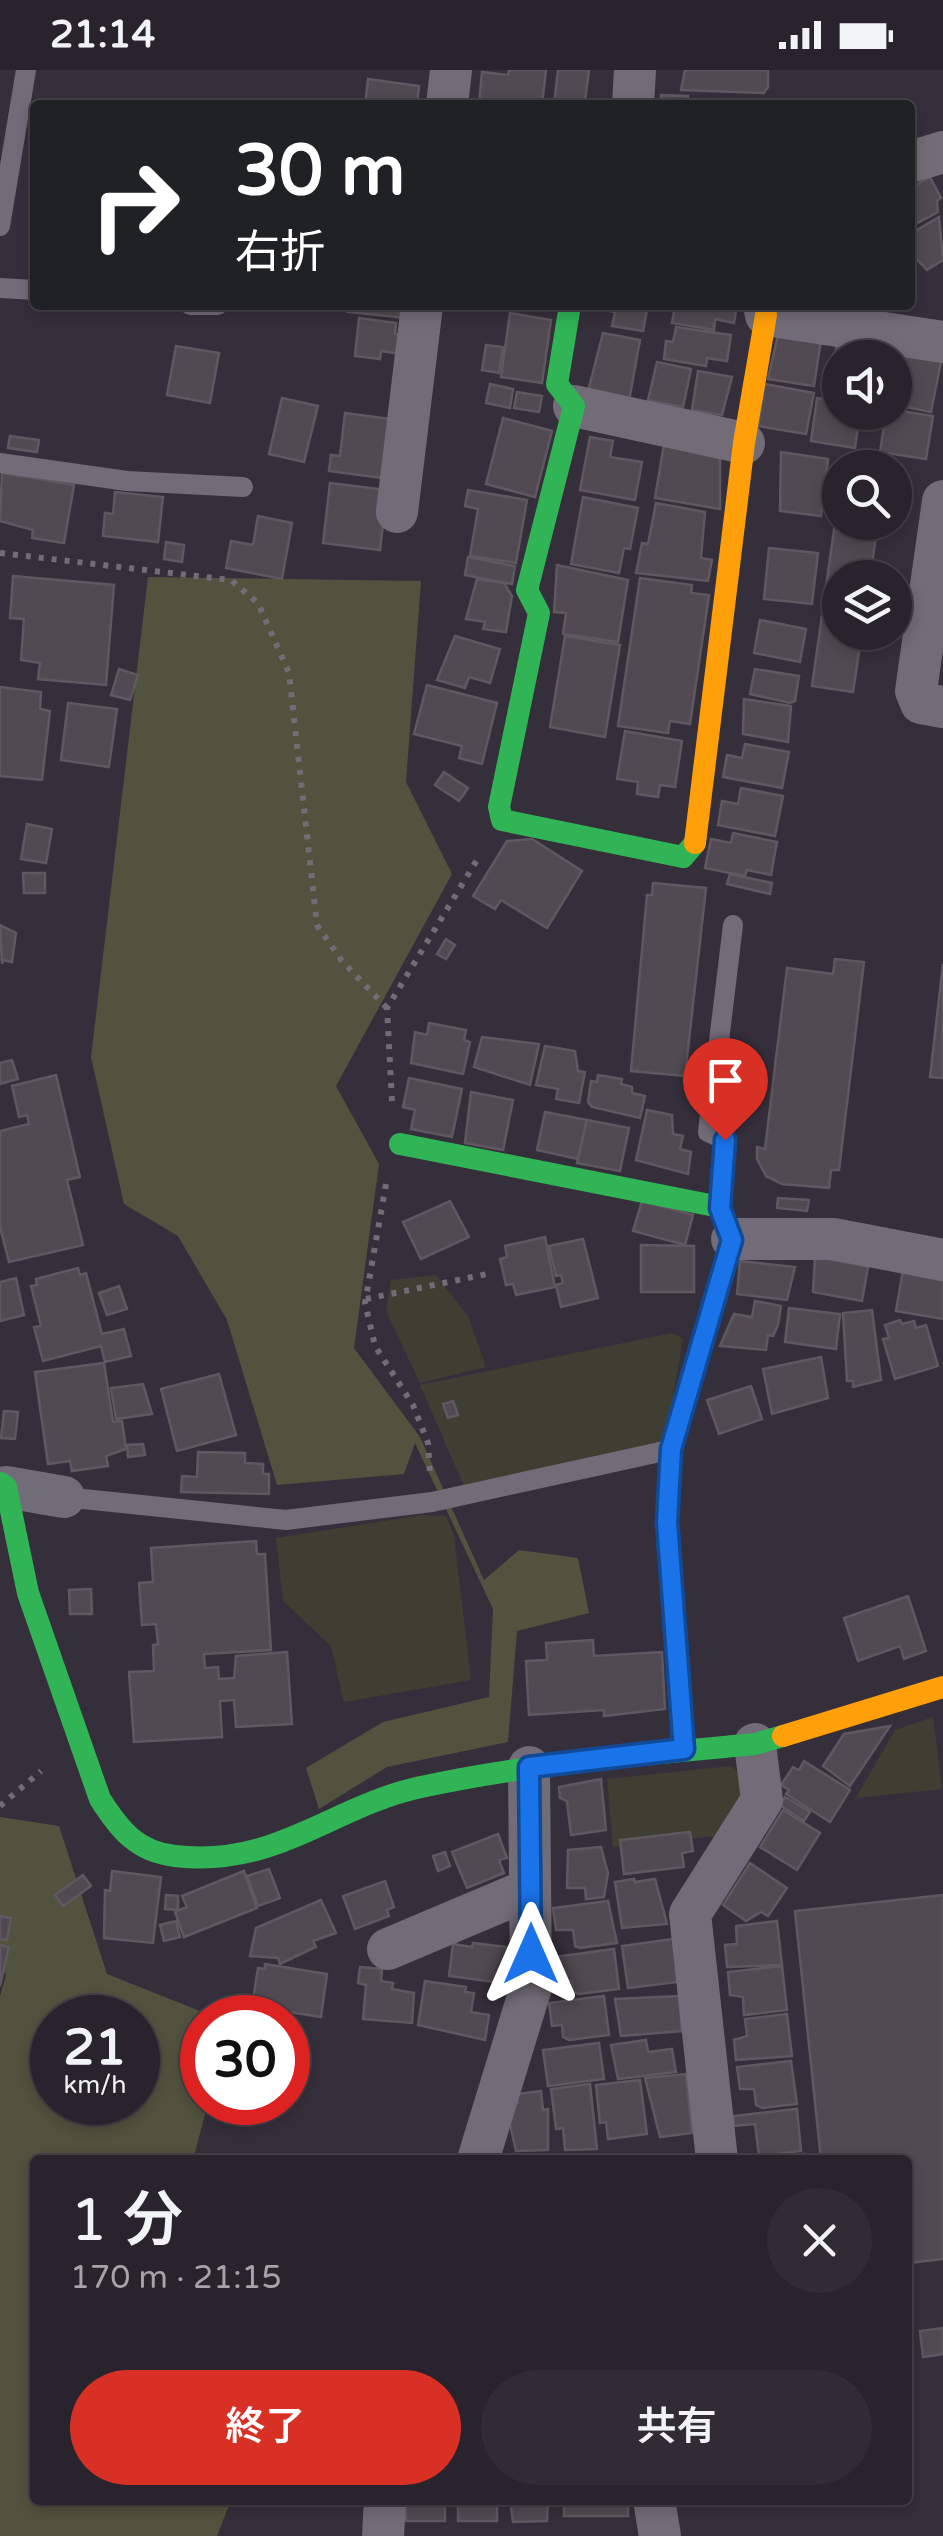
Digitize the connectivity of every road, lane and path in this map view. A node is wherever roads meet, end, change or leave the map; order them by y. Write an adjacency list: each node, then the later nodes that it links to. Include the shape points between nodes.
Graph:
1 (26, 70): 8 (lane)
2 (451, 70): 4 (street)
3 (635, 70): 5 (street)
4 (448, 100)
5 (634, 100)
6 (943, 152): 7 (street)
7 (915, 160)
8 (0, 226)
9 (0, 288): 10 (lane)
10 (30, 290)
11 (421, 310): 20 (street)
12 (569, 310): 15 (street, via 557,384)
13 (765, 310): 14 (street); 16 (street)
14 (943, 342)
15 (574, 406): 16 (street); 23 (street, via 527,590 539,613 499,807)
16 (744, 442): 23 (street, via 696,844 683,857)
17 (0, 462): 18 (lane, via 127,481)
18 (243, 487)
19 (943, 501): 22 (street, via 916,691 922,703)
20 (396, 512)
21 (0, 554): 25 (path, via 231,580 258,604 288,673 317,925)
22 (943, 706)
23 (502, 820): 25 (path)
24 (733, 925): 28 (lane, via 708,1132 725,1140)
25 (387, 1008): 26 (path)
26 (400, 1144): 28 (street)
27 (384, 1188): 31 (path)
28 (726, 1224): 29 (street); 32 (street)
29 (943, 1260)
30 (492, 1273): 31 (path)
31 (365, 1299): 35 (path, via 375,1346 428,1443)
32 (671, 1449): 35 (lane); 38 (street, via 667,1522)
33 (3, 1485): 34 (street); 39 (street, via 28,1593 100,1799 118,1828 148,1852 250,1854 416,1788)
34 (64, 1497): 35 (lane, via 286,1520)
35 (432, 1502)
36 (943, 1688): 37 (street)
37 (755, 1744): 38 (street); 43 (street, via 762,1800 690,1914)
38 (684, 1749): 39 (street)
39 (529, 1767): 40 (street)
40 (530, 1889): 41 (street); 42 (street, via 531,1987)
41 (388, 1948)
42 (480, 2155)
43 (710, 2155)
44 (385, 2505): 46 (street)
45 (655, 2505): 47 (street)
46 (383, 2536)
47 (660, 2536)

